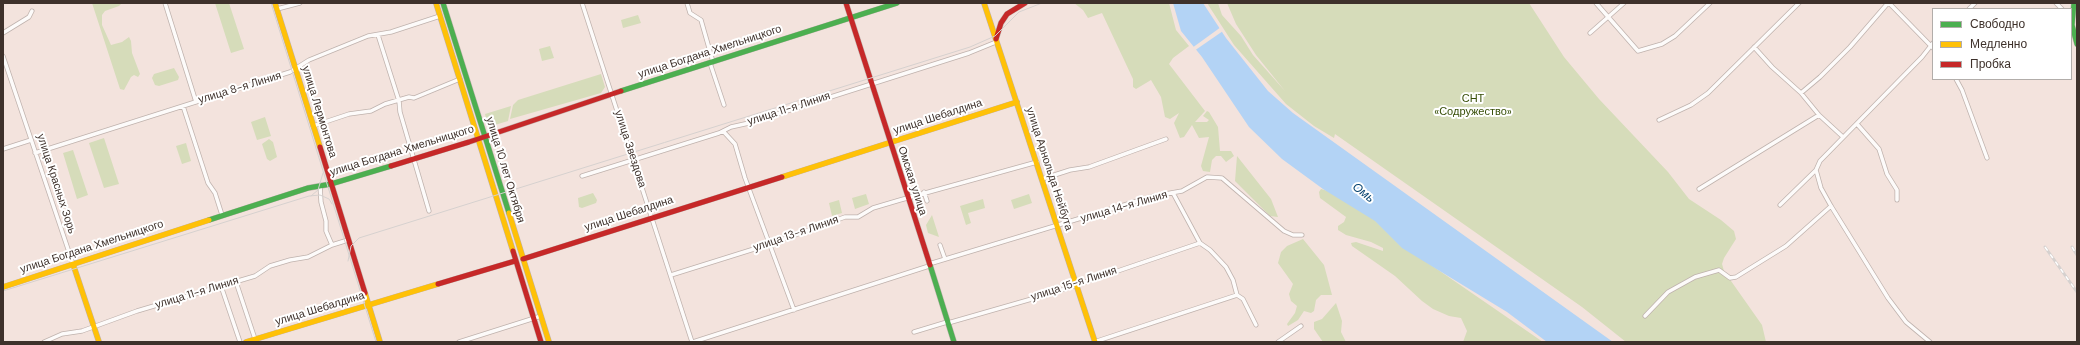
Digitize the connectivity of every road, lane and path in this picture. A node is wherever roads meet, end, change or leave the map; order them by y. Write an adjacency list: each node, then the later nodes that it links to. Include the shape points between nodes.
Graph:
1 (165, 3): 41 (street)
2 (275, 3): 18 (main road, улица Лермонтова)
3 (300, 3): 18 (street)
4 (436, 3): 20 (main road, улица 10 лет Октября)
5 (443, 3): 50 (main road, улица 10 лет Октября)
6 (582, 3): 39 (street, улица Звездова)
7 (687, 3): 33 (street, via 690,13 701,20)
8 (846, 3): 21 (main road, Омская улица)
9 (897, 3): 21 (main road, улица Богдана Хмельницкого)
10 (984, 3): 28 (main road, улица Арнольда Нейбута)
11 (1025, 3): 28 (main road, via 1007,14 1001,23)
12 (1596, 3): 22 (street)
13 (1624, 3): 22 (street)
14 (1798, 3): 31 (street)
15 (1889, 3): 30 (street); 38 (street, via 1820,77)
16 (2074, 3): 23 (main road)
17 (1708, 4): 22 (street, via 1675,36 1662,44 1638,52)
18 (277, 9): 34 (main road, улица Лермонтова)
19 (32, 11): 25 (street, via 29,17)
20 (440, 16): 27 (street, улица 8-я Линия); 35 (main road, улица 10 лет Октября)
21 (851, 18): 33 (main road, улица Богдана Хмельницкого); 37 (main road, Омская улица)
22 (1608, 18): 26 (street)
23 (2072, 20): 24 (main road)
24 (2072, 28): 29 (main road)
25 (3, 33)
26 (1590, 33)
27 (378, 35): 34 (street, улица 8-я Линия, via 368,36 325,53); 40 (street)
28 (996, 41): 37 (street, улица 11-я Линия, via 969,53); 42 (main road, улица Арнольда Нейбута)
29 (2077, 44)
30 (1932, 46): 47 (street)
31 (1754, 47): 38 (street); 46 (street, via 1708,93 1691,105)
32 (3, 56): 53 (street, улица Красных Зорь)
33 (711, 62): 39 (main road, улица Богдана Хмельницкого); 43 (street)
34 (296, 69): 41 (street, улица 8-я Линия); 48 (main road, улица Лермонтова)
35 (460, 79): 40 (street, via 414,98); 52 (main road, улица 10 лет Октября)
36 (1957, 80): 59 (street)
37 (871, 83): 49 (street, улица 11-я Линия); 55 (main road, Омская улица)
38 (1800, 93): 45 (street)
39 (612, 94): 50 (main road, улица Богдана Хмельницкого); 60 (street, улица Звездова)
40 (399, 101): 48 (street); 58 (street)
41 (196, 102): 44 (street, улица 8-я Линия)
42 (1017, 102): 55 (main road, улица Шебалдина); 61 (main road, улица Арнольда Нейбута)
43 (724, 105)
44 (183, 106): 57 (street, улица 8-я Линия); 77 (street, via 208,183 215,193)
45 (1819, 115): 51 (street); 68 (street)
46 (1659, 120)
47 (1857, 124): 51 (street); 72 (street, via 1878,149 1887,174 1897,190)
48 (313, 126): 65 (main road, улица Лермонтова)
49 (723, 131): 60 (street, улица 11-я Линия); 67 (street, via 735,144)
50 (484, 136): 52 (main road, улица Богдана Хмельницкого); 86 (main road, улица 10 лет Октября)
51 (1842, 138): 62 (street, via 1820,161)
52 (478, 139): 58 (main road, улица Богдана Хмельницкого); 88 (main road, улица 10 лет Октября)
53 (31, 140): 56 (street); 57 (street, улица Красных Зорь)
54 (1166, 140): 64 (street, via 1089,167)
55 (889, 143): 67 (main road, улица Шебалдина); 71 (main road, Омская улица)
56 (3, 149)
57 (36, 153): 89 (street, улица Красных Зорь)
58 (413, 158): 65 (main road, улица Богдана Хмельницкого); 76 (street)
59 (1987, 158)
60 (634, 160): 63 (street, улица 11-я Линия); 78 (street, улица Звездова)
61 (1036, 162): 64 (main road, улица Арнольда Нейбута); 69 (street, улица 13-я Линия)
62 (1816, 170): 74 (street); 75 (street, via 1821,188)
63 (582, 176)
64 (1042, 179): 79 (main road, улица Арнольда Нейбута)
65 (331, 184): 66 (main road, улица Богдана Хмельницкого); 81 (main road, улица Лермонтова)
66 (320, 185): 77 (main road, улица Богдана Хмельницкого); 84 (street, via 326,231)
67 (749, 187): 78 (main road, улица Шебалдина); 83 (street)
68 (1699, 189)
69 (924, 192): 71 (street, улица 13-я Линия); 73 (street)
70 (1173, 193): 79 (street, улица 14-я Линия, via 1154,196); 80 (street, улица 14-я Линия, via 1190,188 1207,177 1222,178 1284,231); 82 (street)
71 (907, 198): 83 (street, улица 13-я Линия, via 873,208 858,217 845,217); 90 (main road, Омская улица)
72 (1897, 200)
73 (927, 201)
74 (1780, 205)
75 (1831, 206): 100 (street, via 1786,246 1736,277 1730,278 1719,270 1695,277 1668,292); 120 (street, via 1898,313)
76 (429, 211)
77 (222, 215): 89 (main road, улица Богдана Хмельницкого)
78 (653, 217): 86 (main road, улица Шебалдина); 91 (street, улица Звездова)
79 (1057, 226): 87 (street, улица 14-я Линия); 93 (main road, улица Арнольда Нейбута)
80 (1302, 235)
81 (348, 240): 84 (street, улица 11-я Линия); 97 (main road, улица Лермонтова)
82 (1200, 243): 93 (street, улица 15-я Линия); 96 (street, via 1226,267)
83 (770, 244): 91 (street, улица 13-я Линия); 98 (street)
84 (332, 245): 92 (street, улица 11-я Линия, via 308,257 277,264 255,276)
85 (940, 245): 87 (street)
86 (522, 259): 88 (main road, улица Шебалдина); 99 (main road, улица 10 лет Октября)
87 (944, 259): 90 (street, улица 14-я Линия)
88 (515, 261): 97 (main road, улица Шебалдина); 101 (main road, улица 10 лет Октября)
89 (73, 264): 94 (main road, улица Богдана Хмельницкого); 105 (main road, улица Красных Зорь)
90 (929, 265): 98 (street, улица 14-я Линия); 102 (main road, Омская улица)
91 (671, 275): 116 (street, улица Звездова)
92 (236, 282): 95 (street, улица 11-я Линия); 107 (street)
93 (1076, 284): 102 (street, улица 15-я Линия); 118 (main road, улица Арнольда Нейбута)
94 (3, 286)
95 (221, 286): 105 (street, улица 11-я Линия, via 137,311); 110 (street)
96 (1238, 294): 103 (street, via 1243,298); 118 (street)
97 (369, 305): 107 (main road, улица Шебалдина); 112 (main road, улица Лермонтова)
98 (794, 310): 116 (street, улица 14-я Линия)
99 (541, 316): 101 (street); 115 (main road, улица 10 лет Октября)
100 (1645, 316)
101 (534, 319): 113 (street); 114 (main road, улица 10 лет Октября)
102 (948, 322): 106 (street, улица 15-я Линия); 117 (main road, Омская улица)
103 (1256, 325)
104 (1301, 326): 119 (street)
105 (94, 327): 108 (street, улица 11-я Линия, via 62,334); 109 (main road, улица Красных Зорь)
106 (914, 332)
107 (256, 341): 111 (main road, улица Шебалдина)
108 (44, 342)
109 (99, 342)
110 (240, 342)
111 (246, 342)
112 (380, 342)
113 (460, 342)
114 (541, 342)
115 (549, 342)
116 (692, 342)
117 (954, 342)
118 (1094, 342)
119 (1278, 342)
120 (1930, 342)

